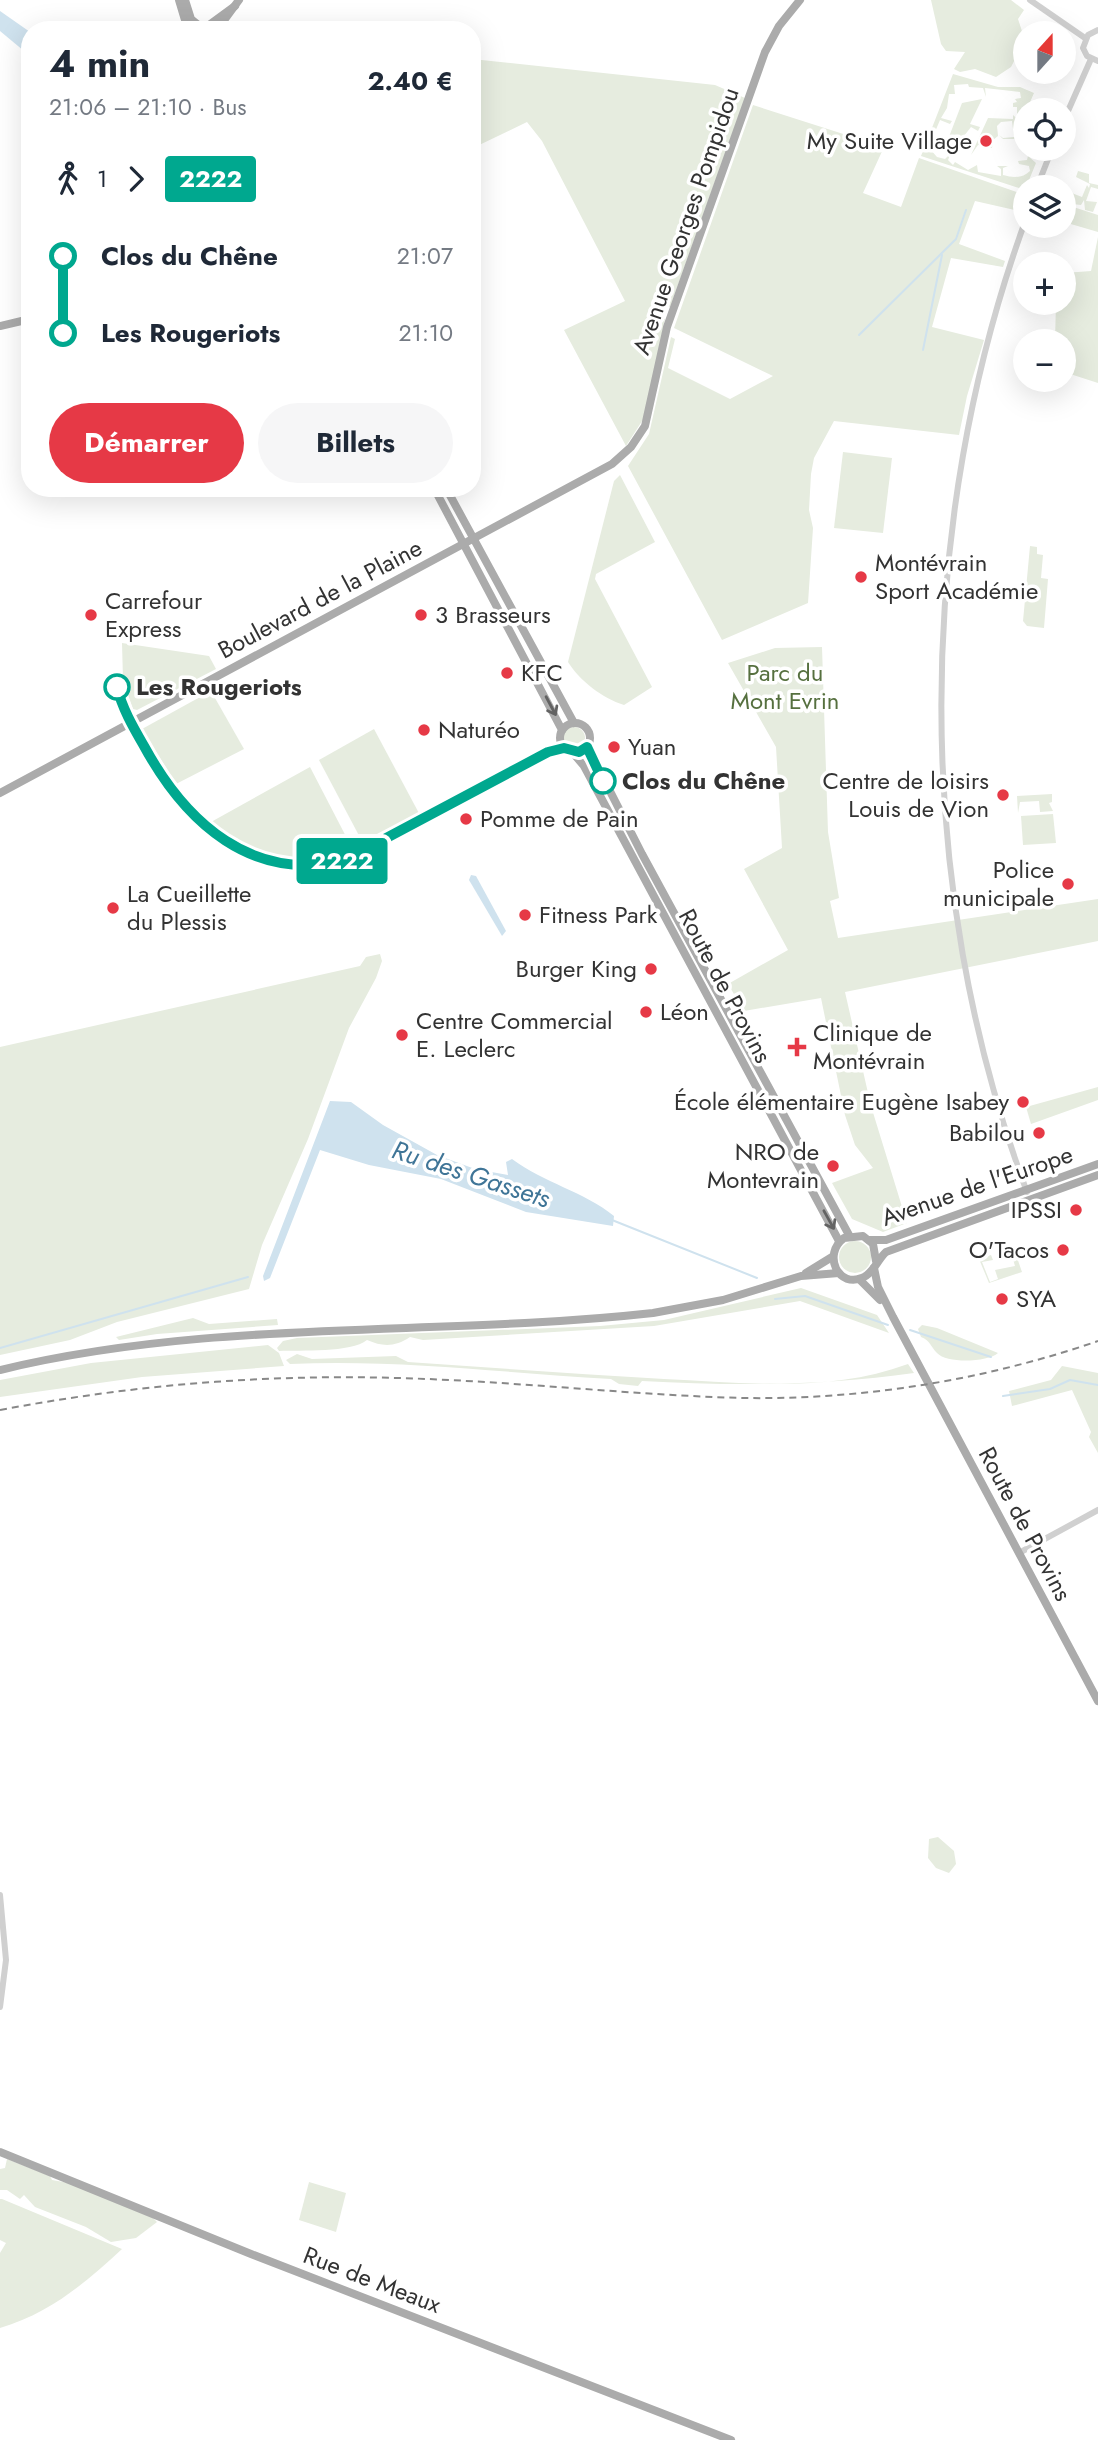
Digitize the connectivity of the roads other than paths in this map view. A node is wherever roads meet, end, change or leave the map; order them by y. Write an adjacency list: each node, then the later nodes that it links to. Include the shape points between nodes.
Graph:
1 (180, 0): 7 (main road)
2 (185, 0): 6 (main road)
3 (800, 0): 17 (main road, Avenue Georges Pompidou, via 765,52 667,327 645,426)
4 (1030, 0): 11 (street)
5 (237, 3): 8 (main road); 9 (main road)
6 (193, 21)
7 (194, 21)
8 (211, 21)
9 (224, 21)
10 (1098, 30): 11 (street)
11 (1085, 38): 12 (street, via 1083,48)
12 (1095, 60): 13 (street)
13 (1075, 98)
14 (1020, 238): 28 (street, via 987,346 964,452 950,556 942,690 947,828 962,945 994,1089)
15 (21, 321): 16 (main road)
16 (0, 326)
17 (620, 458): 20 (main road, Boulevard de la Plaine)
18 (440, 497): 20 (main road)
19 (450, 497): 20 (main road)
20 (468, 541): 21 (main road); 22 (main road, one-way to 22); 25 (main road, Boulevard de la Plaine)
21 (574, 723): 22 (main road); 23 (main road, via 586,727)
22 (562, 730): 24 (main road, via 561,745)
23 (587, 747): 24 (main road); 29 (main road, Route de Provins)
24 (573, 752): 31 (main road, Route de Provins, one-way to 31)
25 (0, 793)
26 (1098, 1164): 28 (main road, Avenue de l'Europe)
27 (1098, 1175): 28 (main road, Avenue de l'Europe)
28 (1028, 1195): 30 (main road, Avenue de l'Europe, via 886,1240); 33 (main road, Avenue de l'Europe, via 981,1218 900,1246)
29 (849, 1235): 30 (main road); 31 (main road)
30 (869, 1240): 33 (main road, via 875,1250)
31 (839, 1241): 32 (main road)
32 (832, 1257): 34 (main road); 35 (main road)
33 (875, 1265): 36 (main road); 37 (main road, via 878,1287)
34 (839, 1272): 35 (main road); 36 (main road)
35 (801, 1276): 38 (main road, via 723,1300 640,1314 224,1337 122,1346)
36 (859, 1279): 37 (main road)
37 (893, 1317): 40 (main road, Route de Provins)
38 (0, 1370)
39 (1098, 1510): 40 (street)
40 (1019, 1553): 41 (main road, Route de Provins)
41 (1098, 1702)
42 (0, 1895): 43 (street, via 6,1960)
43 (0, 2007)
44 (0, 2152): 45 (main road, Rue de Meaux)
45 (731, 2440)

